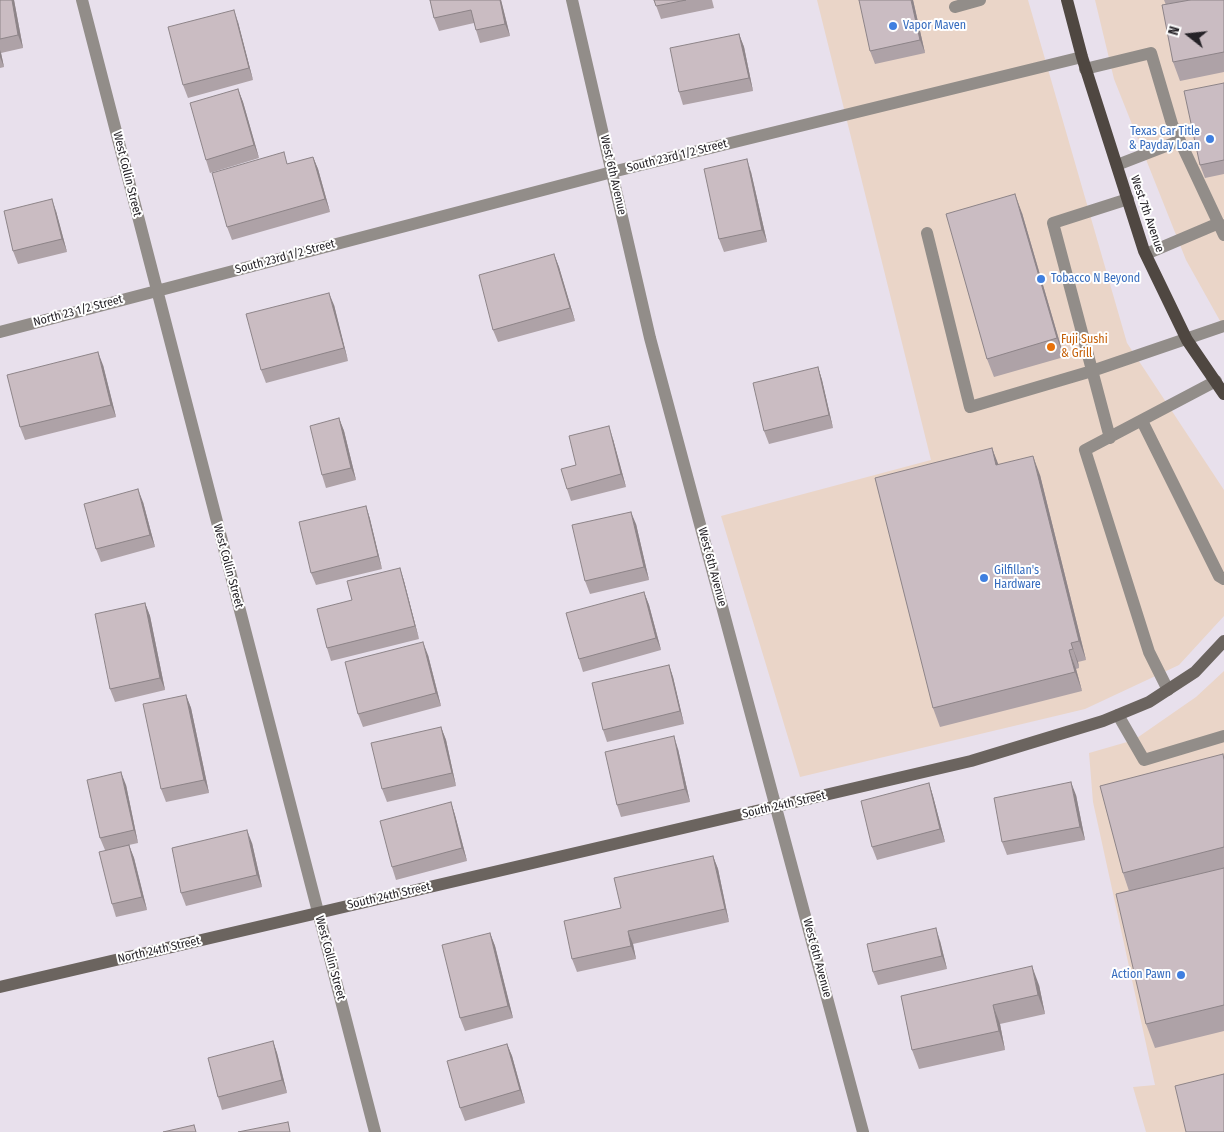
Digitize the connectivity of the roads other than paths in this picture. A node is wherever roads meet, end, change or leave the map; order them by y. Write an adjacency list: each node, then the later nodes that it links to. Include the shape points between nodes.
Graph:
1 (82, 0): 14 (street, West Collin Street)
2 (572, 0): 9 (street, West 6th Avenue)
3 (980, 0): 5 (street)
4 (1067, 0): 6 (main road, West 7th Avenue)
5 (955, 7)
6 (1084, 63): 7 (street, South 23rd 1/2 Street, via 1151,53); 8 (main road, West 7th Avenue); 9 (street, South 23rd 1/2 Street)
7 (1179, 141): 8 (street); 11 (street)
8 (1117, 165): 10 (main road, West 7th Avenue)
9 (612, 172): 14 (street, South 23rd 1/2 Street); 28 (street, West 6th Avenue, via 650,338)
10 (1128, 199): 13 (main road, West 7th Avenue); 18 (street, via 1053,223)
11 (1221, 229): 13 (street)
12 (926, 233): 18 (street, via 970,407)
13 (1146, 254): 17 (main road, West 7th Avenue)
14 (157, 291): 16 (street, North 23 1/2 Street); 29 (street, West Collin Street)
15 (1224, 326): 17 (street)
16 (0, 332)
17 (1187, 340): 18 (street); 19 (main road, West 7th Avenue)
18 (1092, 371): 22 (street)
19 (1220, 383): 20 (main road, West 7th Avenue); 21 (street)
20 (1224, 394)
21 (1142, 421): 22 (street); 23 (street)
22 (1110, 438): 25 (street, via 1085,450 1149,652)
23 (1224, 579)
24 (1223, 643): 25 (street, South 24th Street, via 1195,672)
25 (1168, 690): 26 (street, South 24th Street, via 1150,702)
26 (1118, 715): 27 (street, via 1144,760); 28 (street, South 24th Street, via 971,761)
27 (1224, 736)
28 (776, 806): 29 (street, South 24th Street); 32 (street, West 6th Avenue)
29 (318, 913): 30 (street, North 24th Street); 31 (street, West Collin Street)
30 (0, 987)
31 (375, 1132)
32 (863, 1132)

